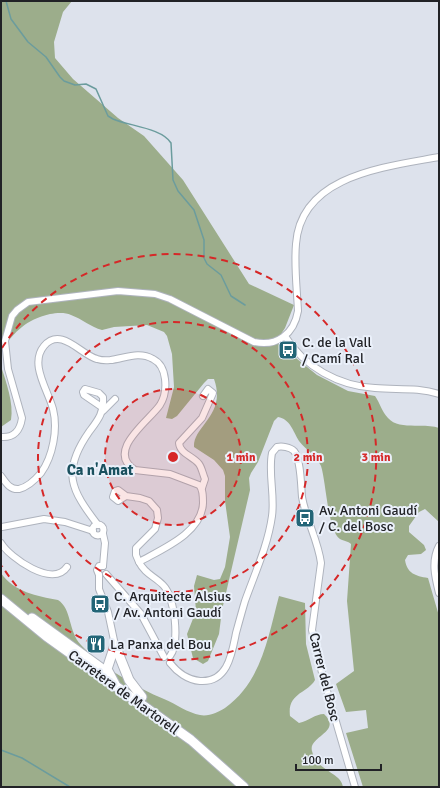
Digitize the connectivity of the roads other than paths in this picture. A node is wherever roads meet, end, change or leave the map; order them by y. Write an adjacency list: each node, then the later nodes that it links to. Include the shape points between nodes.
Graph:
1 (439, 157): 2 (street, via 386,167 348,179 323,191 310,204 300,225 296,244 298,311 294,326)
2 (286, 336): 3 (street, via 298,354 310,364 340,380 374,388 414,388); 6 (street, via 266,344 254,342 170,299 145,292 118,291 28,302 17,310 9,323 5,342 5,352 22,418 19,429 12,436)
3 (439, 394)
4 (203, 396): 8 (street, via 208,389 213,393 202,418 179,443 183,451 199,464 205,479)
5 (115, 399): 10 (street, via 103,410 83,442 72,468 73,486 81,503)
6 (1, 437)
7 (1, 476): 8 (street, via 10,487 21,489 32,483 46,464 55,422 38,367 38,357 45,345 63,340 101,360 137,354 158,362 165,374 162,400 126,445 126,457 135,470 180,476)
8 (202, 488): 16 (street, via 203,506 192,528 182,537)
9 (126, 496): 16 (street, via 149,501 158,514 155,529 136,548)
10 (98, 525): 12 (street); 13 (street, via 103,527)
11 (1, 527): 12 (street, via 44,518)
12 (93, 531): 13 (street, via 97,536)
13 (103, 534): 17 (street)
14 (1, 543): 18 (street, via 11,556 38,571 57,573 65,571)
15 (439, 546): 21 (street, via 434,556)
16 (139, 562): 25 (street, via 146,573 163,585 170,597 175,634 174,647)
17 (103, 566): 19 (street, via 107,569); 20 (street, via 97,569)
18 (67, 567)
19 (106, 574): 20 (street); 25 (street, via 141,614)
20 (99, 575): 23 (street, via 99,589 108,612)
21 (439, 593)
22 (2, 600): 24 (main road, via 14,605); 28 (main road, Carretera de Martorell)
23 (115, 645): 26 (main road); 27 (main road)
24 (82, 654): 26 (main road, via 101,663); 29 (main road)
25 (168, 659): 34 (street, Carrer del Bosc, via 178,672 200,681 213,679 228,665 240,618 271,523 272,453 276,447 285,447 294,452 298,460 304,505 316,540 320,564 312,630)
26 (110, 661): 27 (main road, via 117,658); 29 (main road, via 107,669)
27 (123, 664): 29 (main road, via 120,673); 31 (main road, via 129,680)
28 (93, 669): 29 (main road); 30 (main road, Carretera de Martorell)
29 (109, 675): 30 (main road); 31 (main road)
30 (120, 689): 32 (main road, Carretera de Martorell)
31 (142, 697): 32 (main road, via 186,731)
32 (217, 761): 33 (main road, Carretera de Martorell)
33 (244, 787)
34 (355, 787)

